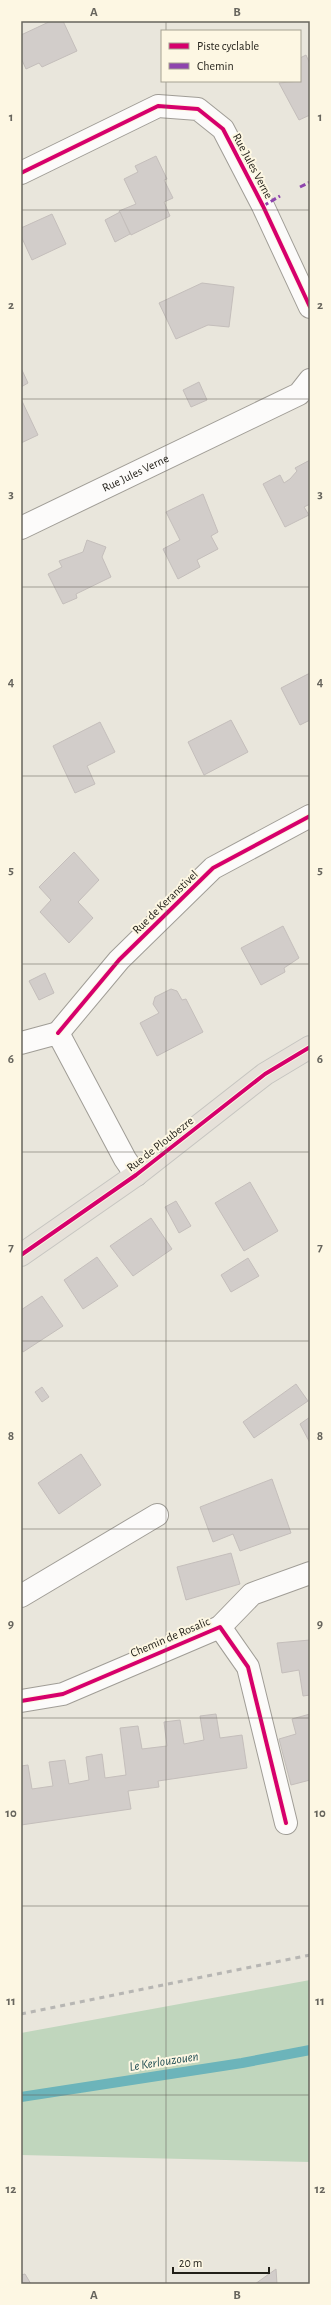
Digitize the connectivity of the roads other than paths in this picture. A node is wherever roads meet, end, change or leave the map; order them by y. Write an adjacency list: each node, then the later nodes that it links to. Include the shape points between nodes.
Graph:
1 (21, 173): 2 (street, Rue Jules Verne, via 158,106 198,110 223,129 263,206)
2 (310, 307)
3 (310, 380): 4 (street, Rue Jules Verne, via 298,394)
4 (21, 528)
5 (310, 816): 6 (street, Rue de Keranstivel, via 213,868 119,960)
6 (58, 1033): 7 (street); 9 (street)
7 (21, 1043)
8 (310, 1047): 9 (main road, Rue de Ploubezre, via 265,1074)
9 (136, 1175): 10 (main road, Rue de Ploubezre)
10 (21, 1256)
11 (157, 1515): 13 (street)
12 (310, 1574): 14 (street, Chemin de Rosalic, via 252,1594)
13 (21, 1596)
14 (220, 1627): 15 (street, Chemin de Rosalic, via 62,1694); 16 (street, Chemin de Rosalic, via 248,1667)
15 (21, 1701)
16 (286, 1823)

